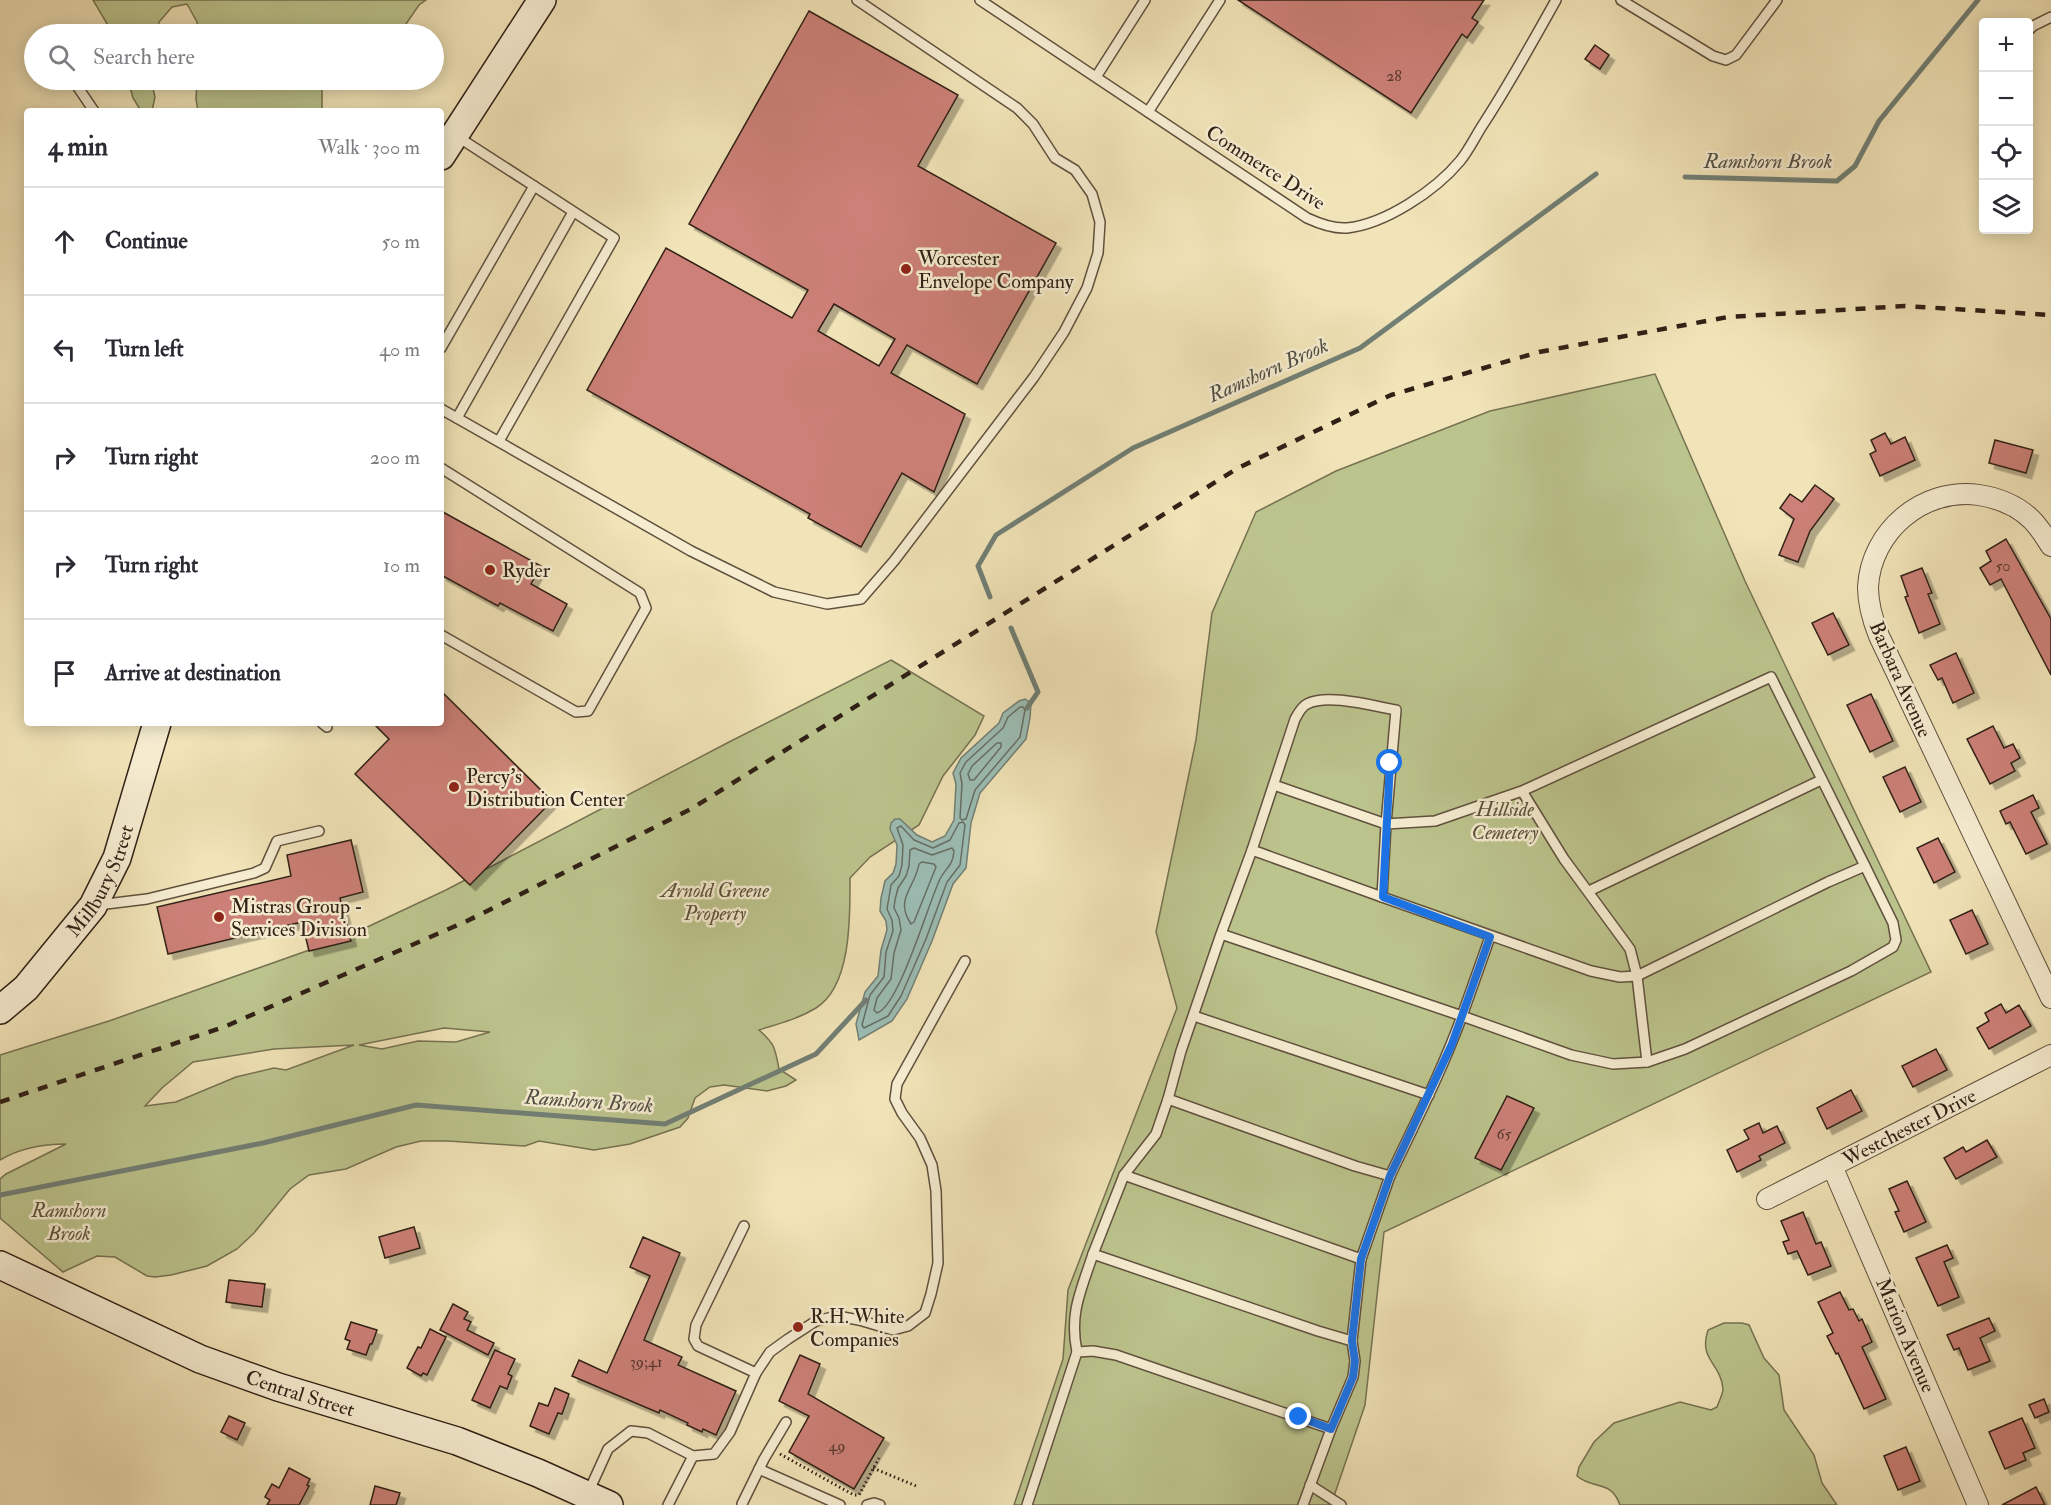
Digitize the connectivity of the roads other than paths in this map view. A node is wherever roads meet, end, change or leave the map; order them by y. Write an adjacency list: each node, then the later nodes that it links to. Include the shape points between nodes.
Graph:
1 (541, 0): 15 (street)
2 (857, 0): 21 (lane, via 1017,108 1033,124 1055,158 1075,171 1087,186 1100,222 1098,253 1087,288 1064,332 894,561 861,599 827,604 774,592 691,551)
3 (980, 0): 11 (lane, Commerce Drive)
4 (1145, 0): 11 (lane)
5 (1220, 0): 14 (lane)
6 (1556, 0): 14 (lane, Commerce Drive, via 1460,161 1419,197 1369,222 1347,228 1308,218)
7 (1621, 0): 8 (lane, via 1726,60 1736,55)
8 (1778, 0)
9 (2051, 17): 10 (lane)
10 (2033, 26)
11 (1096, 77): 14 (lane, Commerce Drive)
12 (80, 90): 13 (lane)
13 (92, 108)
14 (1148, 112)
15 (448, 145): 16 (lane)
16 (534, 186): 17 (lane); 18 (lane)
17 (573, 212): 20 (lane); 21 (lane, via 614,238)
18 (444, 343)
19 (444, 411): 20 (lane)
20 (457, 418): 21 (lane)
21 (499, 441)
22 (444, 470): 24 (lane, via 640,593 646,608 588,711 576,712)
23 (2051, 546): 40 (street, Barbara Avenue, via 2031,519 2003,501 1970,494 1936,498 1906,514 1889,532 1876,554 1869,587 1873,621)
24 (444, 637)
25 (156, 726): 35 (street, Millbury Street, via 117,858)
26 (1821, 780): 28 (lane, via 1771,677); 32 (lane); 33 (lane)
27 (1274, 785): 29 (lane); 29 (lane, via 1295,718 1304,705 1327,700 1396,710); 31 (lane)
28 (1522, 791): 29 (lane, via 1435,821); 33 (lane)
29 (1386, 824): 34 (lane)
30 (319, 831): 35 (lane, via 277,841 265,868 254,873 147,899)
31 (1252, 850): 34 (lane); 36 (lane)
32 (1865, 866): 39 (lane); 45 (lane, via 1893,923 1893,947 1737,1025)
33 (1589, 891): 39 (lane, via 1630,949)
34 (1383, 897): 37 (lane)
35 (93, 906): 41 (street, Millbury Street, via 26,988)
36 (1221, 934): 42 (lane); 43 (lane)
37 (1490, 937): 39 (lane, via 1591,971); 42 (lane)
38 (965, 961): 58 (lane, via 897,1084 895,1099 920,1137 932,1165 936,1191 938,1263 925,1313 908,1326 893,1330 837,1316 816,1321 770,1352)
39 (1637, 976): 45 (lane)
40 (2051, 998)
41 (0, 1010)
42 (1462, 1016): 45 (lane, via 1571,1055 1613,1064); 46 (lane)
43 (1194, 1017): 46 (lane); 47 (lane)
44 (2051, 1054): 48 (street, Westchester Drive)
45 (1647, 1062)
46 (1429, 1095): 50 (lane)
47 (1168, 1100): 49 (lane, via 1156,1134); 50 (lane)
48 (1832, 1166): 51 (street, Westchester Drive); 73 (street, Marion Avenue)
49 (1124, 1175): 53 (lane); 54 (lane)
50 (1390, 1176): 54 (lane)
51 (1767, 1199)
52 (744, 1226): 58 (lane, via 696,1325 694,1339 698,1346)
53 (1093, 1254): 56 (lane); 57 (lane, via 1073,1317)
54 (1361, 1259): 56 (lane)
55 (0, 1265): 64 (street, Central Street, via 200,1359 457,1441)
56 (1352, 1341): 60 (lane, via 1353,1377)
57 (1077, 1352): 60 (lane, via 1116,1354); 70 (lane)
58 (756, 1373): 61 (lane, via 730,1432 714,1454)
59 (786, 1422): 62 (lane)
60 (1331, 1429): 63 (lane)
61 (693, 1456): 64 (lane, via 648,1433 631,1431 608,1449); 65 (lane)
62 (759, 1469): 66 (lane); 67 (lane)
63 (1310, 1485): 71 (lane); 72 (lane)
64 (598, 1500)
65 (668, 1505)
66 (742, 1505)
67 (840, 1505)
68 (867, 1505): 69 (lane)
69 (880, 1505)
70 (1027, 1505)
71 (1303, 1505)
72 (1341, 1505)
73 (1978, 1505)

